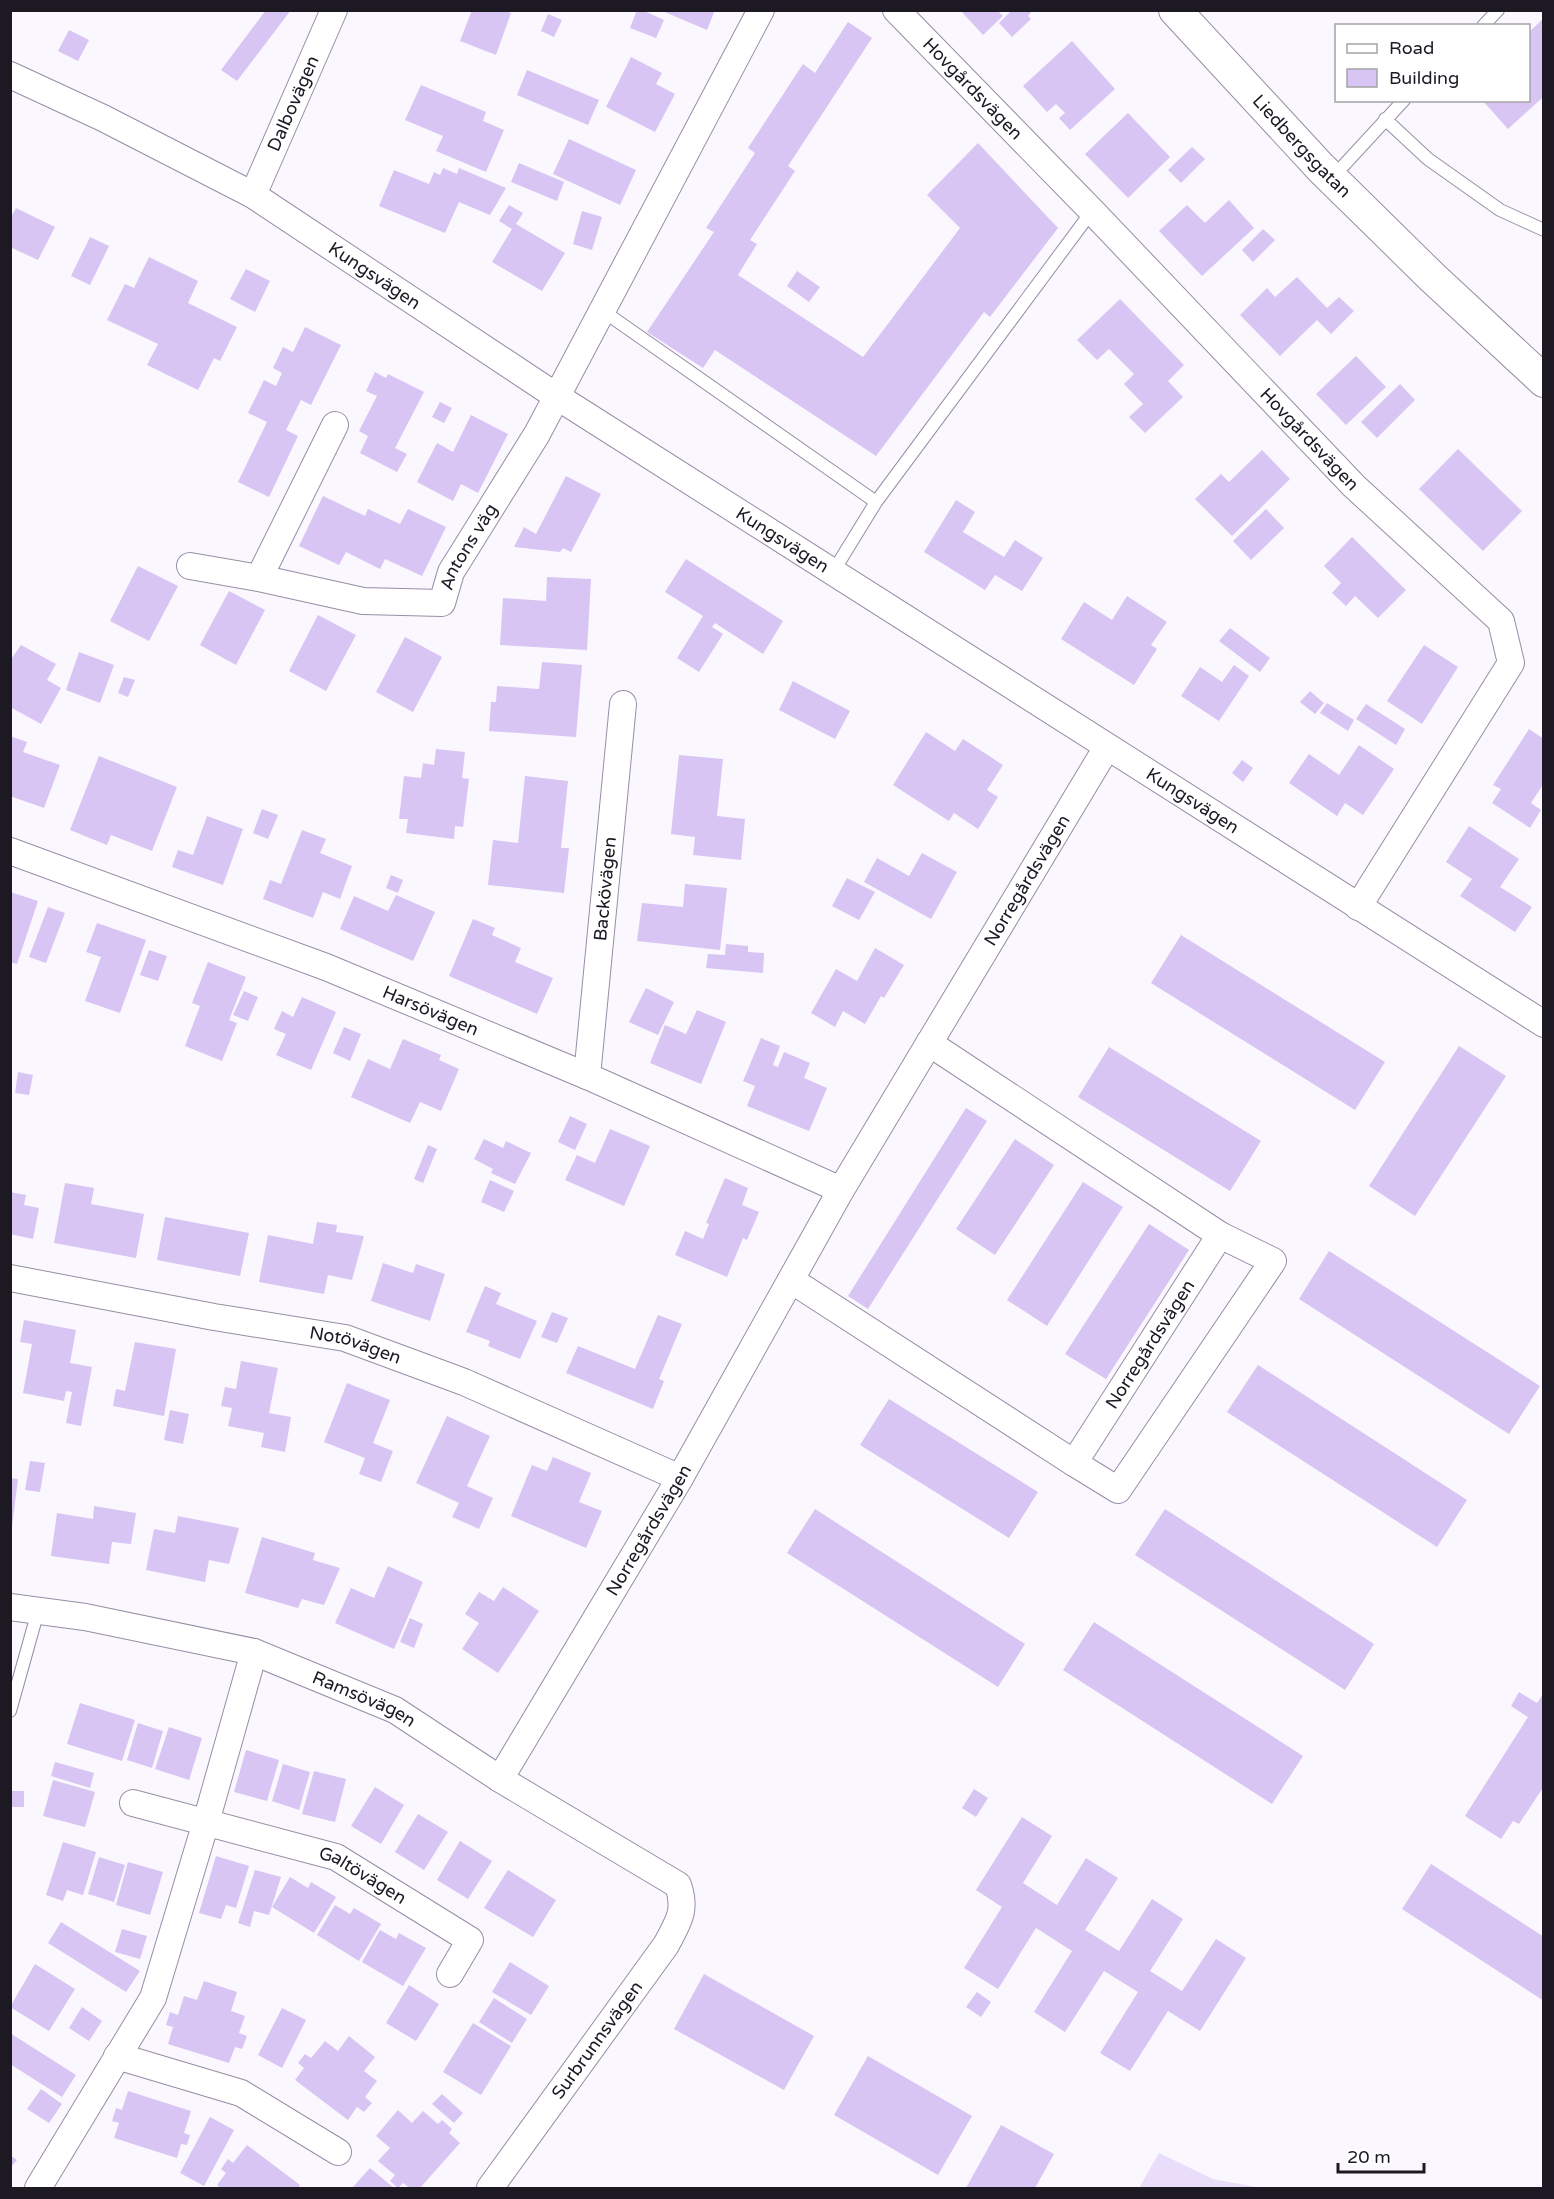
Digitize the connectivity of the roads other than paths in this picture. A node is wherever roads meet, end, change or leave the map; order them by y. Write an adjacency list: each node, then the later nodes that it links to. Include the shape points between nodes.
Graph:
1 (334, 10): 12 (street, Dalbovägen)
2 (761, 10): 16 (street)
3 (896, 10): 13 (street, Hovgårdsvägen)
4 (1174, 10): 15 (street, Liedbergsgatan, via 1321,168)
5 (1203, 10): 11 (street, Liedbergsgatan)
6 (1498, 10): 7 (lane)
7 (1485, 24)
8 (10, 75): 12 (street, Kungsvägen)
9 (1402, 102): 10 (lane)
10 (1385, 119): 11 (lane); 14 (lane, via 1428,159 1500,210)
11 (1344, 165): 15 (street, Liedbergsgatan)
12 (252, 195): 18 (street, Kungsvägen)
13 (1092, 211): 20 (lane); 27 (street, Hovgårdsvägen, via 1354,486 1501,621 1511,663)
14 (1544, 230)
15 (1433, 278): 17 (street, Liedbergsgatan)
16 (603, 311): 18 (street); 20 (lane)
17 (1544, 381)
18 (556, 396): 22 (street, Kungsvägen); 23 (street, Antons väg, via 452,572 442,603 363,601)
19 (335, 425): 23 (street)
20 (876, 502): 22 (lane)
21 (190, 566): 23 (street, Antons väg)
22 (833, 572): 25 (street, Kungsvägen)
23 (259, 578)
24 (623, 704): 30 (street, Backövägen)
25 (1107, 747): 27 (street, Kungsvägen); 29 (street, Norregårdsvägen)
26 (10, 851): 30 (street, Harsövägen, via 327,967)
27 (1358, 907): 28 (street, Kungsvägen)
28 (1544, 1024)
29 (929, 1043): 31 (street, Norregårdsvägen); 32 (street)
30 (587, 1076): 31 (street, Harsövägen)
31 (842, 1190): 34 (street, Norregårdsvägen)
32 (1220, 1234): 35 (street, Norregårdsvägen); 35 (street, via 1273,1261 1118,1490)
33 (10, 1278): 36 (street, Notövägen, via 345,1338 464,1382)
34 (791, 1280): 35 (street); 36 (street, Norregårdsvägen)
35 (1074, 1463)
36 (680, 1478): 41 (street, Norregårdsvägen)
37 (10, 1607): 38 (street, Ramsövägen)
38 (38, 1611): 39 (street, Ramsövägen); 40 (lane)
39 (254, 1652): 41 (street, Ramsövägen, via 394,1710); 43 (street)
40 (10, 1711)
41 (500, 1779): 44 (street, Ramsövägen)
42 (133, 1803): 43 (street, Galtövägen)
43 (206, 1822): 45 (street, Galtövägen, via 336,1857 470,1940); 46 (street, via 153,1998)
44 (678, 1885): 49 (street, Surbrunnsvägen, via 683,1900 680,1919 666,1945)
45 (450, 1974)
46 (117, 2056): 47 (street, via 241,2093); 48 (street)
47 (338, 2152)
48 (38, 2188)
49 (490, 2188)

